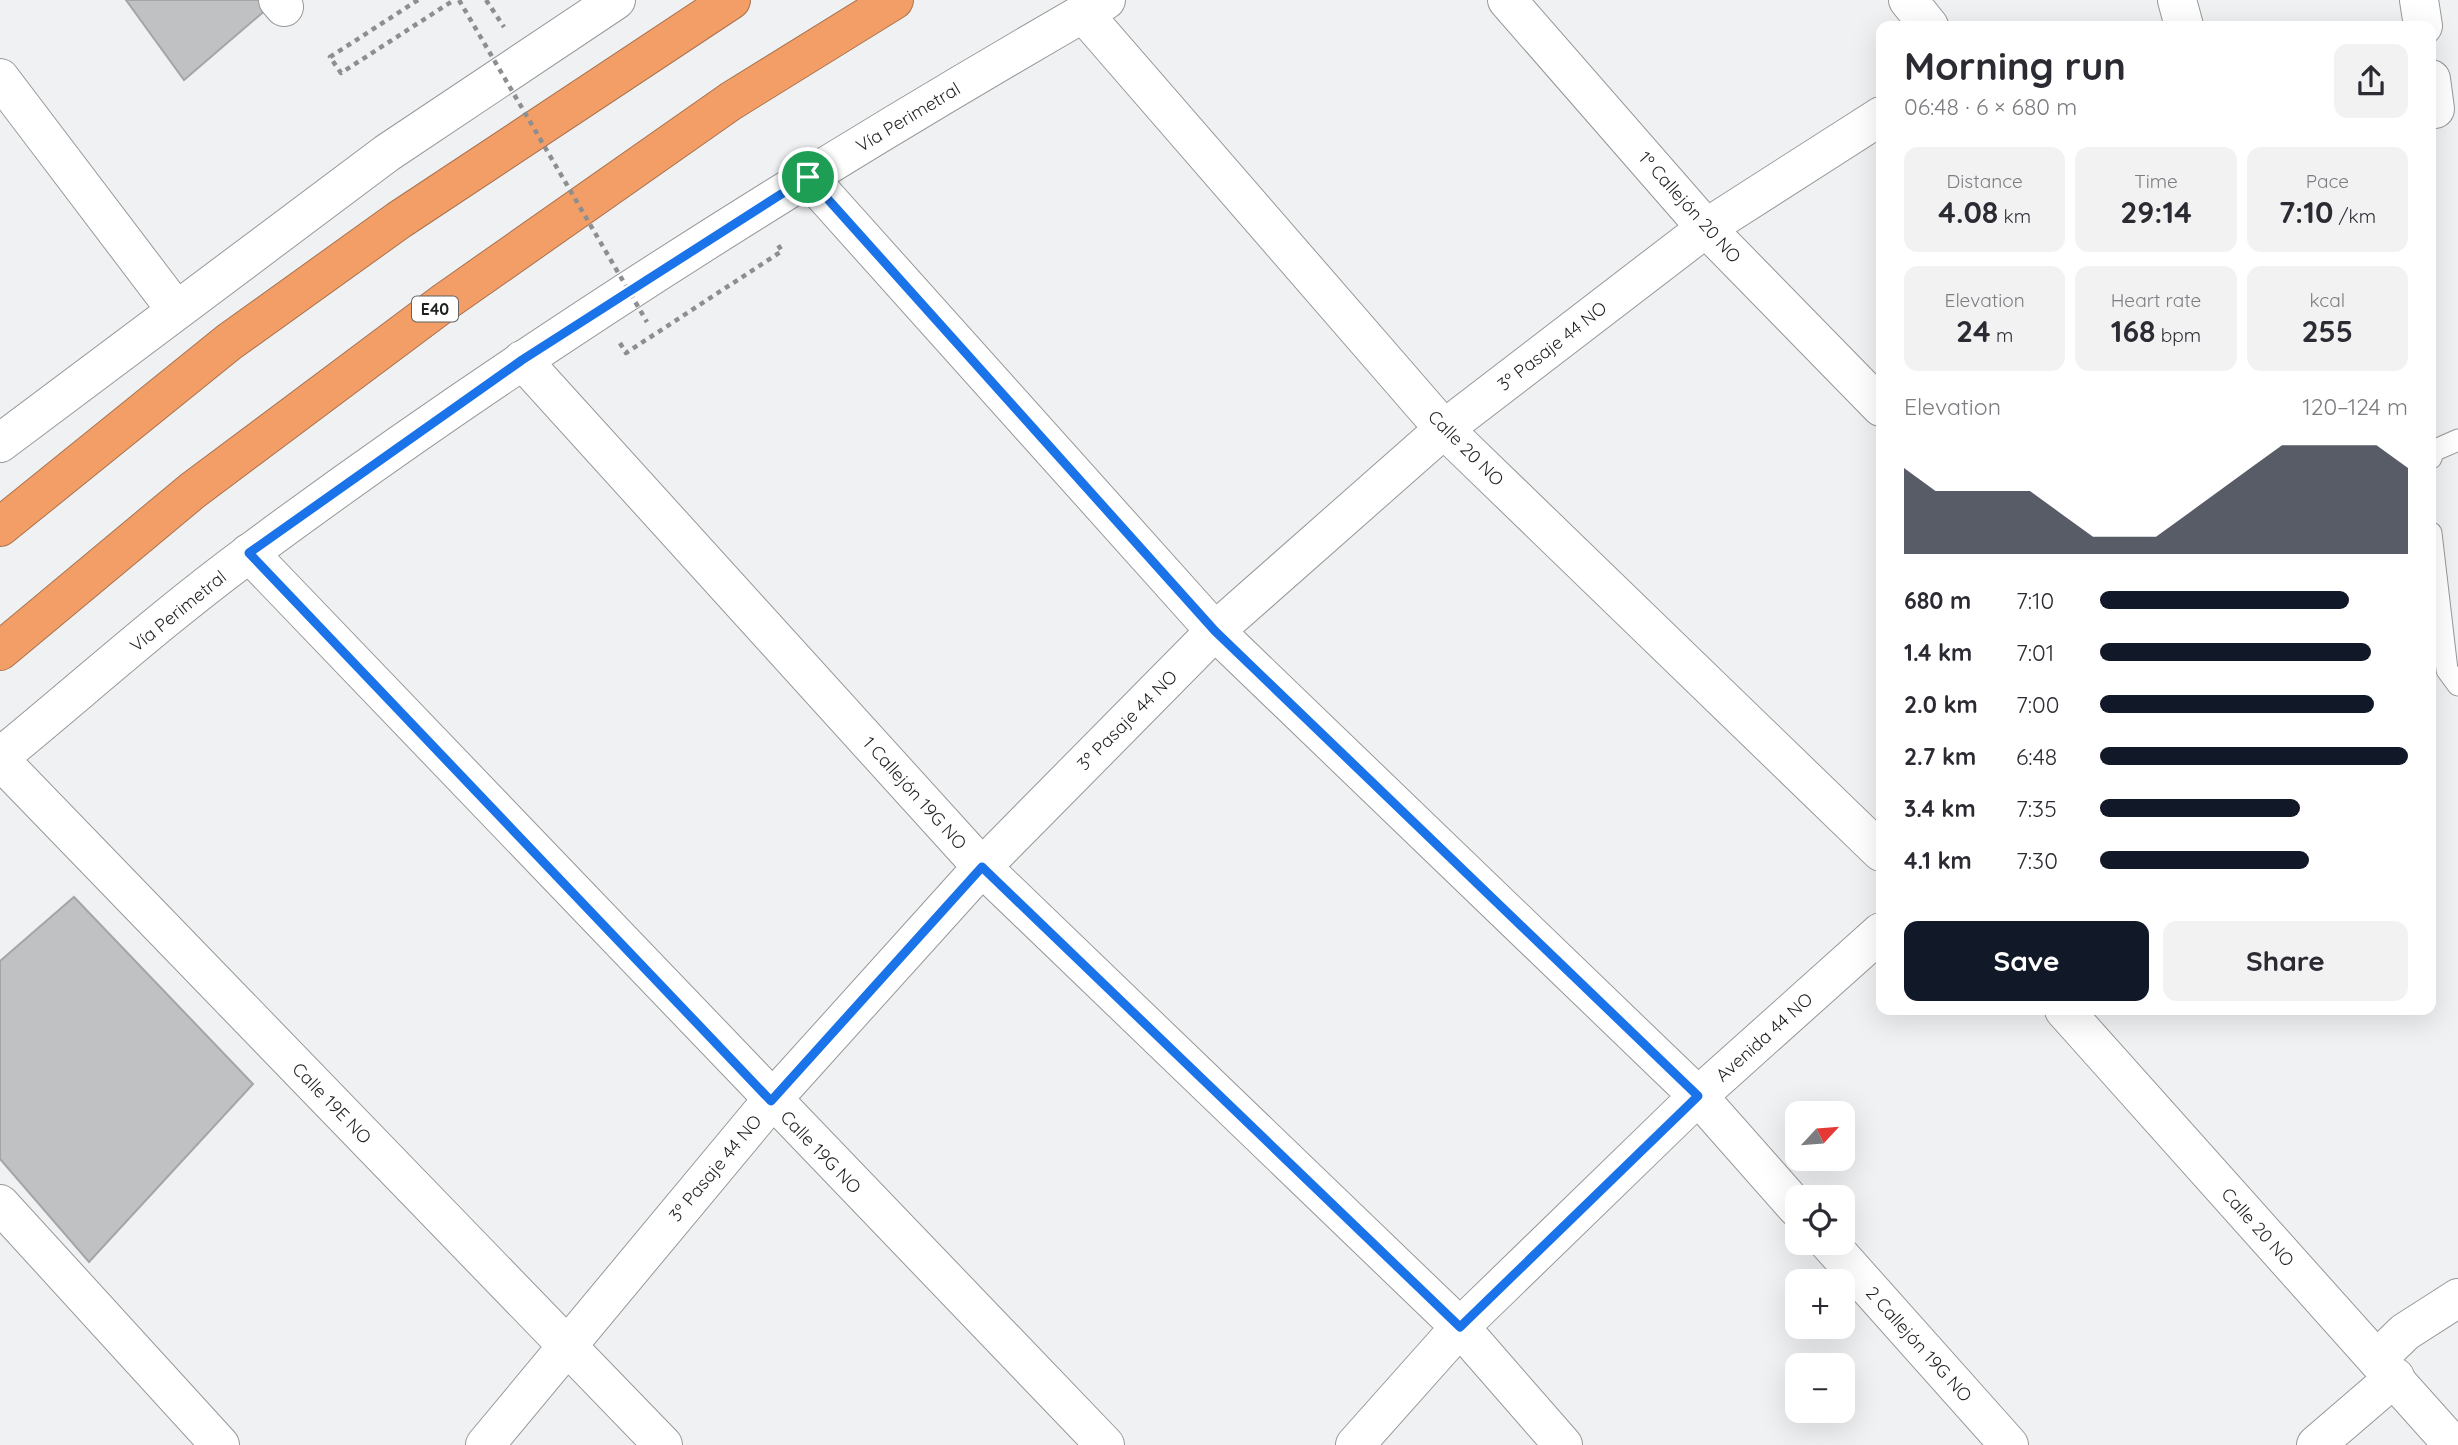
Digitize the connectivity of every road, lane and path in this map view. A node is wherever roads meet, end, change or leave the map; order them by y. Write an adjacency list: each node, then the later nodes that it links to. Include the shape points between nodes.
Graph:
1 (418, 0): 2 (path, via 330,58 341,74)
2 (454, 0)
3 (459, 0): 20 (path, bridge)
4 (731, 0): 27 (highway, via 422,205 229,342)
5 (894, 0): 31 (highway, E40, via 731,101 446,301 192,492)
6 (1507, 0): 18 (street, 1º Callejón 20 NO)
7 (1908, 0): 12 (street)
8 (2177, 0): 13 (street)
9 (2418, 0): 14 (street)
10 (613, 1): 19 (street, via 387,153)
11 (1095, 6): 17 (street, Vía Perimetral); 23 (street, Calle 20 NO)
12 (1925, 21)
13 (2183, 21)
14 (2422, 21)
15 (0, 78): 19 (street)
16 (1876, 119): 18 (street, 3º Pasaje 44 NO)
17 (808, 177): 21 (street, Vía Perimetral); 30 (street)
18 (1706, 228): 22 (street, 1º Callejón 20 NO); 23 (street, 3º Pasaje 44 NO)
19 (176, 310): 25 (street)
20 (647, 322)
21 (522, 360): 28 (street, Vía Perimetral); 35 (street, 1 Callejón 19G NO)
22 (1876, 402)
23 (1444, 429): 30 (street, 3º Pasaje 44 NO); 34 (street, Calle 20 NO)
24 (2458, 440): 26 (lane)
25 (0, 443)
26 (2436, 450)
27 (0, 527)
28 (249, 553): 33 (street, Vía Perimetral); 39 (street, Calle 19G NO)
29 (2436, 576): 32 (lane, via 2447,670)
30 (1215, 631): 35 (street, 3º Pasaje 44 NO); 38 (street)
31 (0, 651)
32 (2458, 685)
33 (0, 759): 45 (street, Calle 19E NO)
34 (1876, 847)
35 (982, 867): 39 (street, 3º Pasaje 44 NO); 44 (street, 1 Callejón 19G NO)
36 (1876, 936): 38 (street, Avenida 44 NO)
37 (2068, 1015): 46 (street, Calle 20 NO)
38 (1698, 1096): 40 (street); 44 (street, Avenida 44 NO)
39 (771, 1101): 45 (street, 3º Pasaje 44 NO); 50 (street, Calle 19G NO)
40 (1785, 1194)
41 (0, 1204): 47 (street)
42 (1840, 1255): 53 (street, 2 Callejón 19G NO)
43 (2458, 1298): 46 (street, via 2405,1332)
44 (1460, 1327): 51 (street, Avenida 44 NO); 52 (street, 1 Callejón 19G NO)
45 (566, 1345): 48 (street, 3º Pasaje 44 NO); 49 (street, Calle 19E NO)
46 (2386, 1368): 54 (street); 55 (street, Calle 20 NO)
47 (220, 1445)
48 (485, 1445)
49 (663, 1445)
50 (1105, 1445)
51 (1355, 1445)
52 (1563, 1445)
53 (2009, 1445)
54 (2316, 1445)
55 (2453, 1445)

